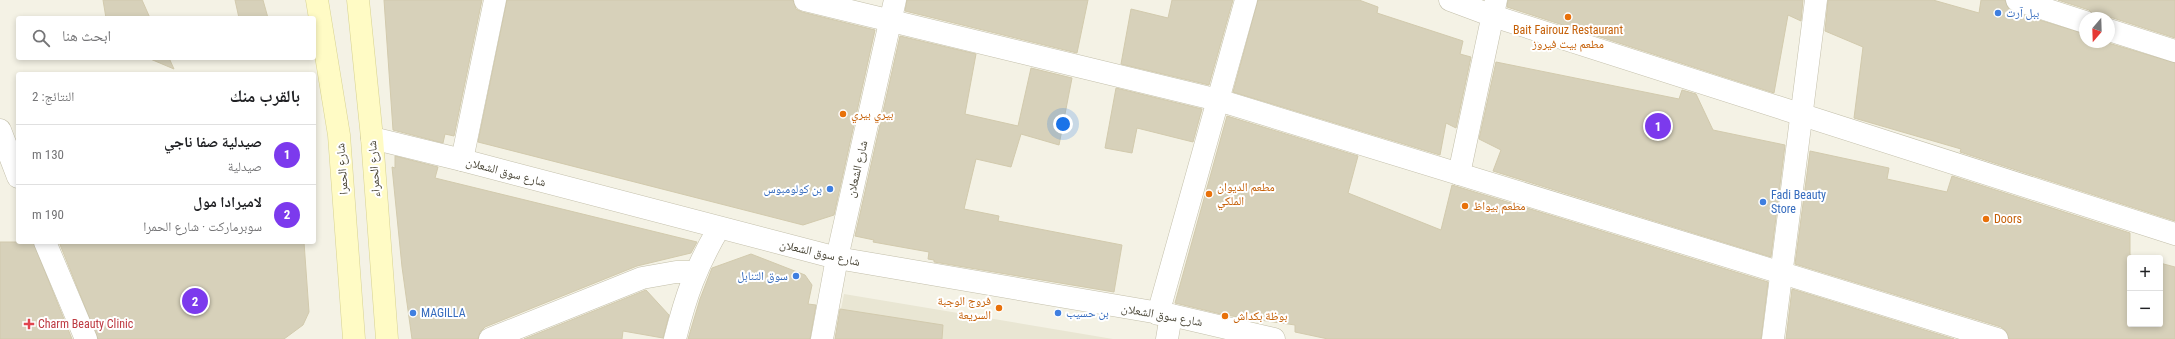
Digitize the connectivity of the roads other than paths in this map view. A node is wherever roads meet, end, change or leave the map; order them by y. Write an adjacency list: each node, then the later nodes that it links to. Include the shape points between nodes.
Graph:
1 (317, 0): 30 (street, شارع الحمرا, via 339,135)
2 (358, 0): 18 (street, شارع الحمراء)
3 (495, 0): 19 (street)
4 (805, 0): 12 (street)
5 (895, 0): 12 (street, شارع الشعلان)
6 (1246, 0): 15 (street)
7 (1450, 0): 10 (street)
8 (1816, 0): 16 (street)
9 (2017, 0): 11 (street)
10 (1494, 8): 16 (street); 21 (street)
11 (2079, 20)
12 (891, 21): 15 (street); 25 (street, شارع الشعلان)
13 (2115, 32): 14 (street)
14 (2175, 51)
15 (1218, 100): 21 (street); 28 (street)
16 (1801, 116): 23 (street); 27 (street)
17 (0, 130): 20 (street)
18 (372, 138): 19 (street, شارع سوق الشعلان); 31 (street, شارع الحمراء)
19 (462, 160): 22 (street, شارع سوق الشعلان)
20 (16, 172)
21 (1459, 174): 27 (street)
22 (719, 228): 25 (street, شارع سوق الشعلان); 26 (street)
23 (2175, 234)
24 (46, 244): 29 (street)
25 (837, 258): 28 (street, شارع سوق الشعلان); 34 (street, شارع الشعلان)
26 (695, 272): 32 (street, via 676,272 642,278); 33 (street, via 686,295)
27 (1782, 272): 37 (street); 38 (street)
28 (1164, 315): 35 (street); 36 (street, شارع سوق الشعلان)
29 (86, 339)
30 (354, 339)
31 (387, 339)
32 (490, 339)
33 (675, 339)
34 (822, 339)
35 (1167, 339)
36 (1274, 339)
37 (1773, 339)
38 (1997, 339)

